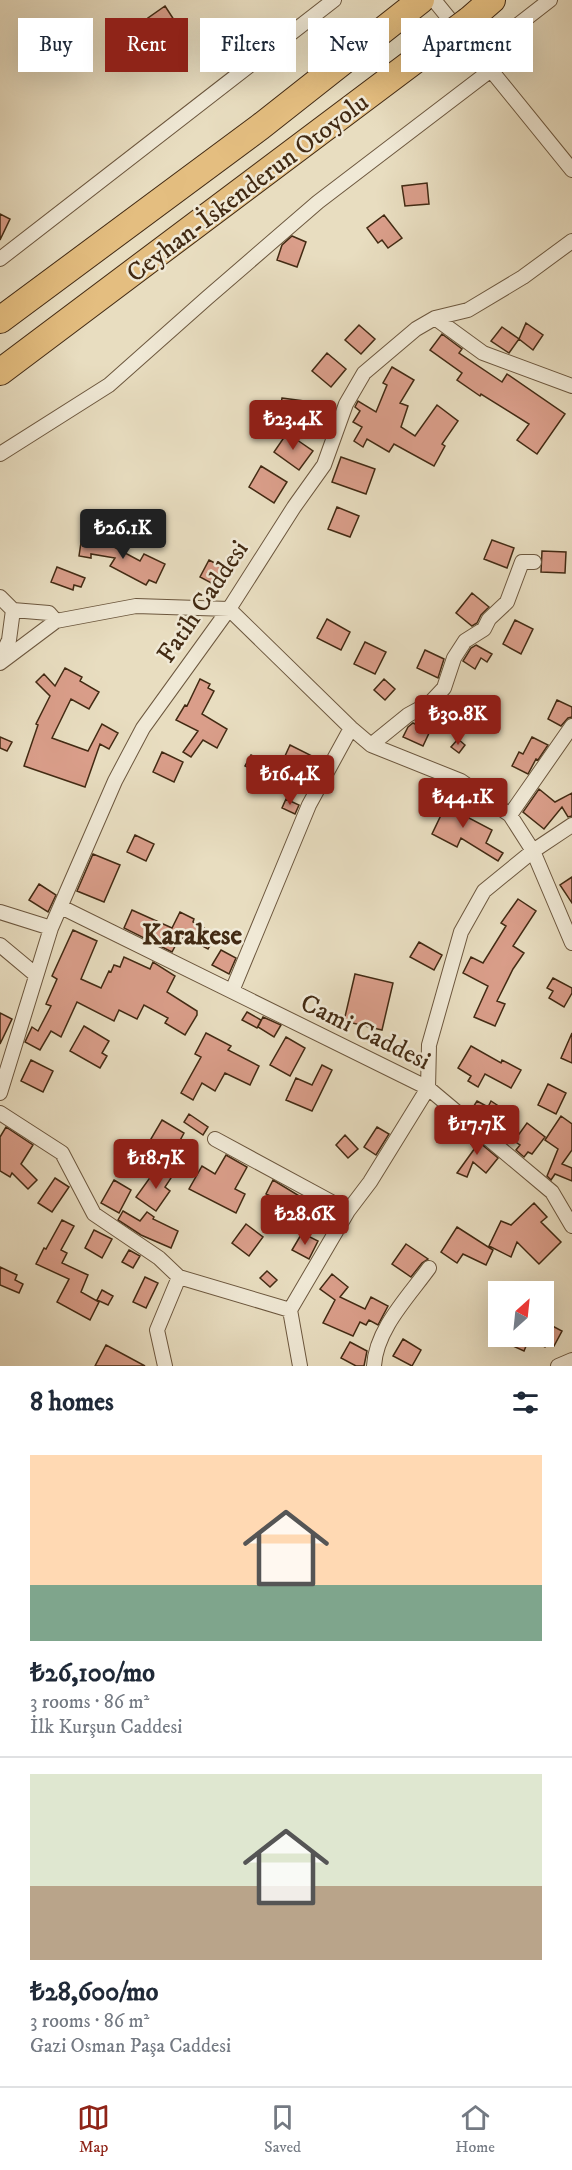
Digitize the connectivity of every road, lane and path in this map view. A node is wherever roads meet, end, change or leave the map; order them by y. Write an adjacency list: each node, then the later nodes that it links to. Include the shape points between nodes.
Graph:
1 (334, 0): 12 (street)
2 (434, 0): 6 (street)
3 (492, 0): 15 (highway, Ceyhan-İskenderun Otoyolu, bridge)
4 (550, 0): 7 (street)
5 (415, 5): 14 (highway, Ceyhan-İskenderun Otoyolu, via 260,127)
6 (449, 18)
7 (527, 18)
8 (488, 72): 17 (street, via 318,202 109,385)
9 (493, 72): 10 (street)
10 (572, 170)
11 (572, 241): 13 (street, Fatih Caddesi, via 468,310)
12 (0, 259)
13 (435, 318): 16 (street, via 483,353); 20 (street, Fatih Caddesi, via 416,328 364,373 346,404 324,465)
14 (0, 320)
15 (0, 372)
16 (572, 386)
17 (0, 454)
18 (534, 562): 26 (street, via 522,562 507,602 484,629 465,640 454,657 444,688 430,703)
19 (0, 597): 21 (street)
20 (228, 609): 22 (street, via 136,606); 25 (street); 30 (street, Fatih Caddesi, via 143,728 115,781)
21 (12, 610): 22 (street, via 49,613); 23 (street, via 9,640)
22 (56, 621): 23 (street)
23 (0, 661)
24 (572, 726): 27 (street)
25 (351, 728): 26 (street); 36 (street, via 309,805)
26 (371, 745): 27 (street, via 461,781)
27 (510, 816): 29 (street)
28 (572, 825): 29 (street)
29 (533, 851): 33 (street); 37 (street, via 484,891 461,932 429,1045)
30 (61, 907): 32 (street, Fatih Caddesi); 36 (street, Cami Caddesi)
31 (0, 912): 32 (street)
32 (51, 928): 35 (street, Fatih Caddesi)
33 (572, 943)
34 (0, 945): 35 (street)
35 (36, 975): 38 (street, Fatih Caddesi)
36 (232, 991): 37 (street, Cami Caddesi)
37 (428, 1088): 41 (street); 42 (street, Cami Caddesi, via 552,1192)
38 (0, 1093)
39 (0, 1113): 44 (street, via 62,1153 94,1214 159,1258)
40 (215, 1139): 41 (street)
41 (348, 1211): 45 (street)
42 (572, 1226)
43 (429, 1268): 49 (street, via 389,1324 376,1349)
44 (179, 1277): 45 (street); 47 (street, via 157,1330)
45 (290, 1310): 48 (street)
46 (572, 1359): 50 (street)
47 (165, 1366)
48 (300, 1366)
49 (374, 1366)
50 (558, 1366)

